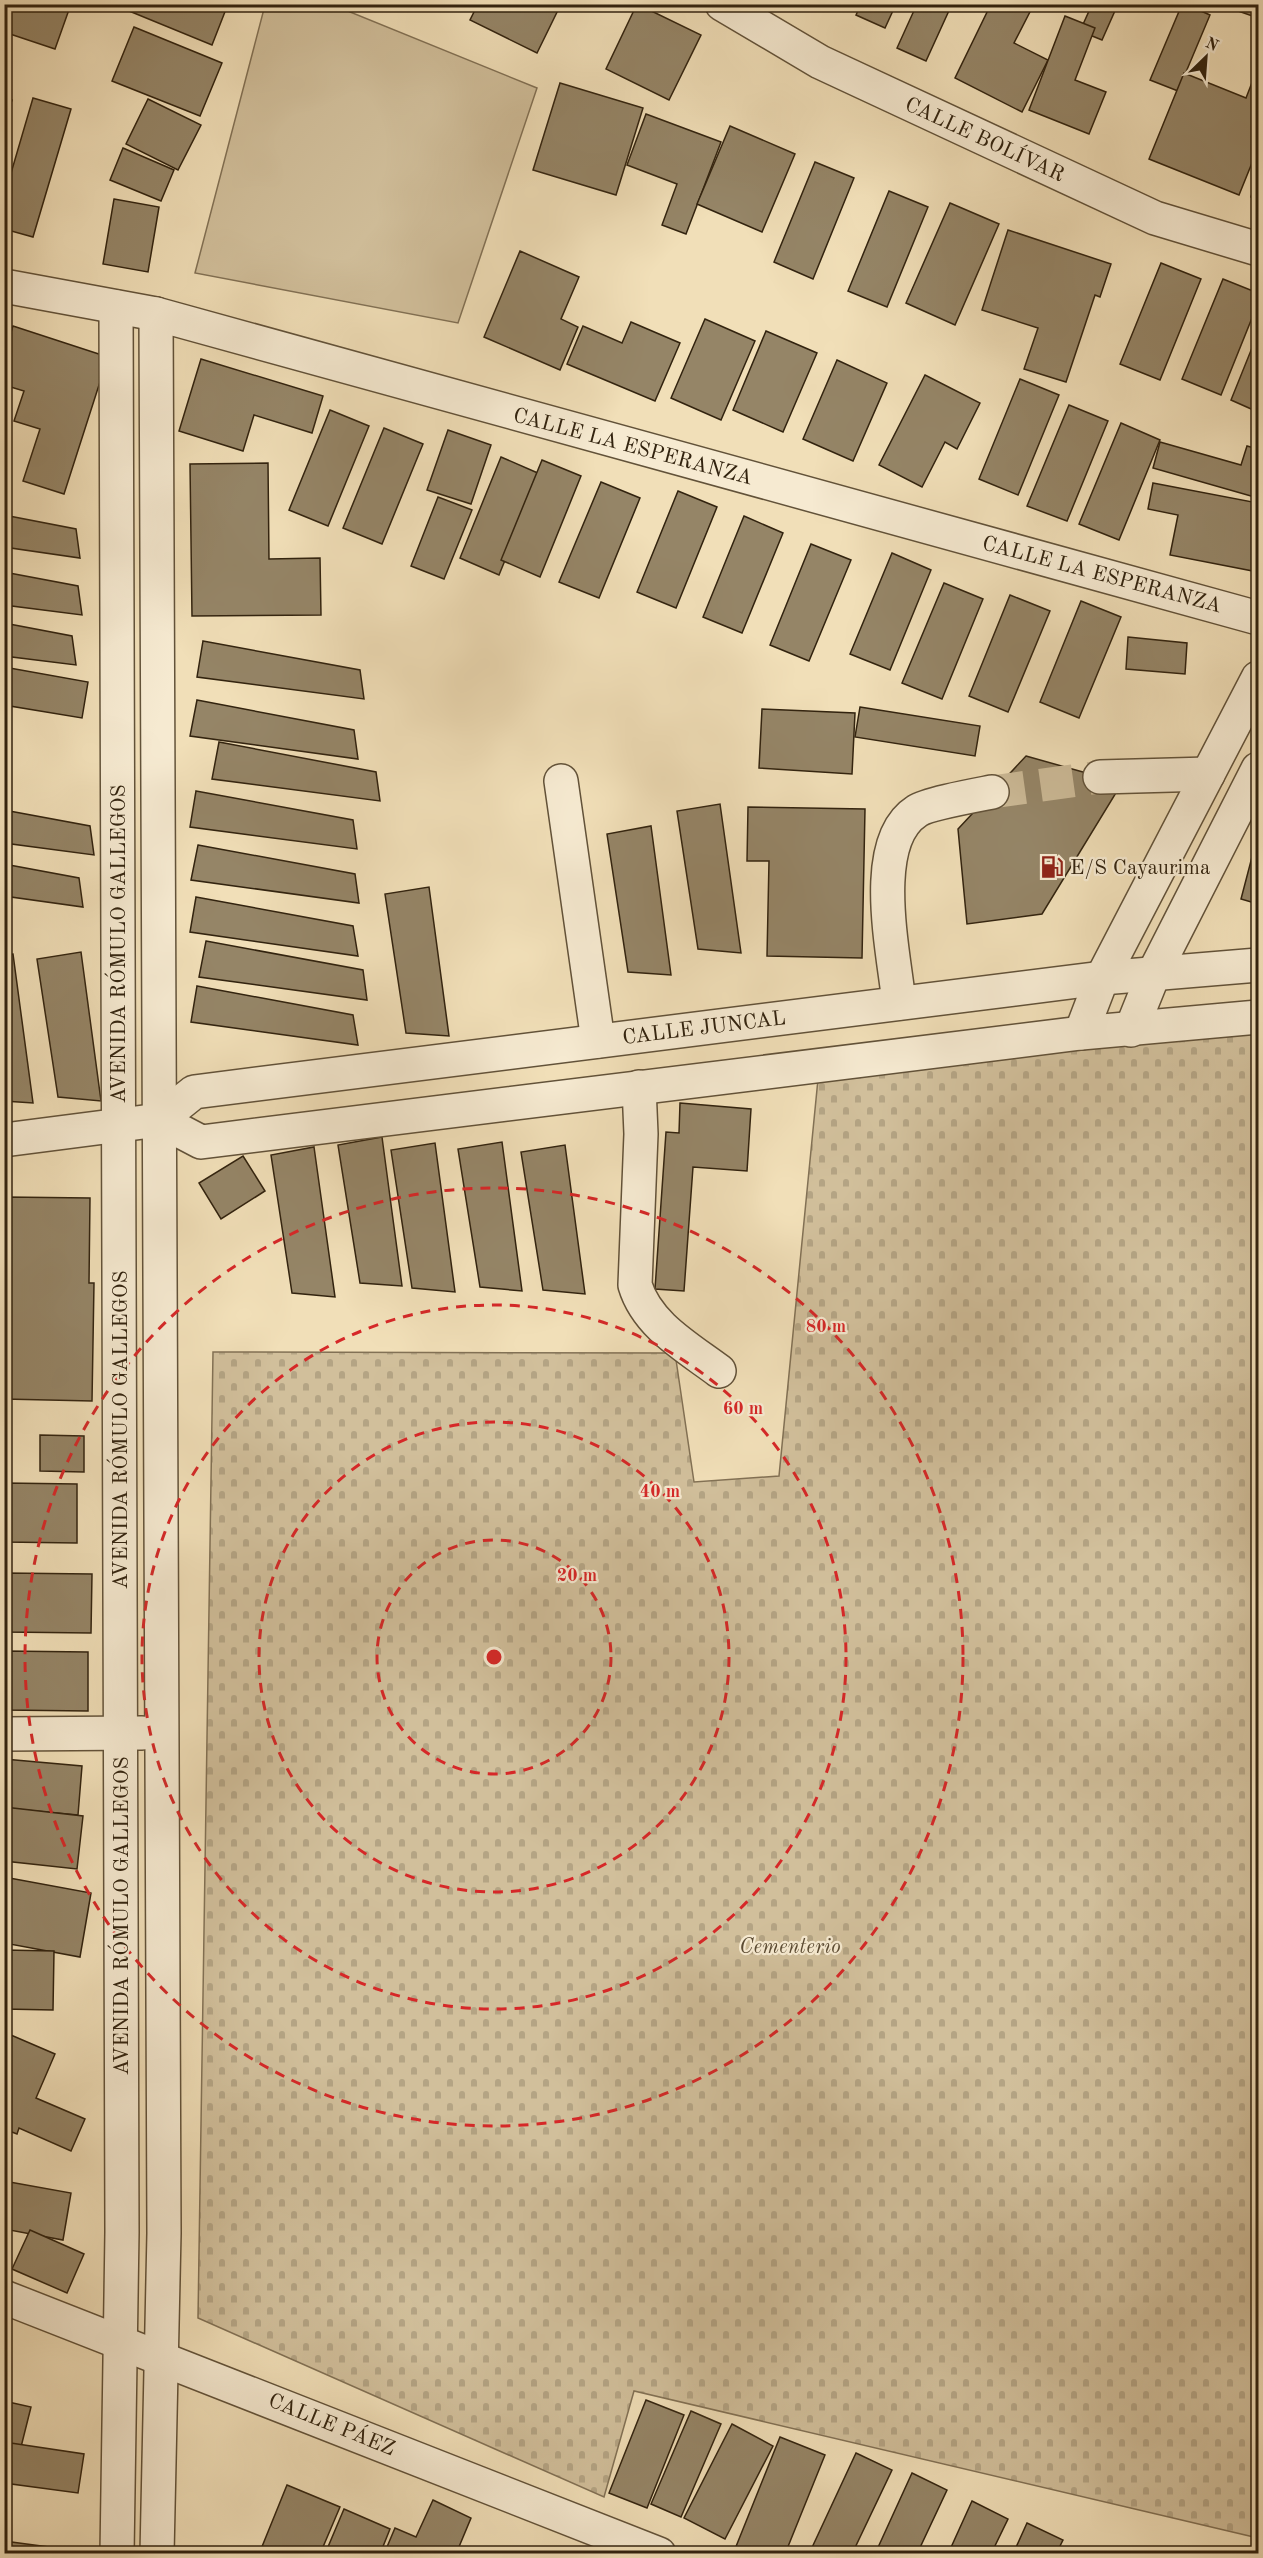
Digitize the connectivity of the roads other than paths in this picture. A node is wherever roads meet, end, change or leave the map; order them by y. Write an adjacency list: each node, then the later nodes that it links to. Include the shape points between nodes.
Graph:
1 (722, 4): 2 (street, CALLE BOLÍVAR, via 820,62 1155,218)
2 (1258, 249)
3 (4, 286): 4 (street, CALLE LA ESPERANZA)
4 (116, 307): 5 (street, CALLE LA ESPERANZA); 23 (street, AVENIDA RÓMULO GALLEGOS)
5 (156, 314): 6 (street, CALLE LA ESPERANZA); 22 (street, AVENIDA RÓMULO GALLEGOS)
6 (1258, 618)
7 (1258, 678): 9 (street)
8 (1258, 769): 14 (street)
9 (1208, 774): 10 (street); 15 (street)
10 (1100, 777)
11 (561, 781): 20 (street)
12 (992, 792): 16 (street, via 917,810 894,836 886,873)
13 (1258, 965): 14 (street, CALLE JUNCAL)
14 (1154, 973): 15 (street, CALLE JUNCAL); 18 (street)
15 (1102, 978): 16 (street, CALLE JUNCAL); 19 (street)
16 (899, 1003): 20 (street, CALLE JUNCAL)
17 (1258, 1017): 18 (street)
18 (1131, 1030): 19 (street)
19 (1080, 1034): 21 (street)
20 (598, 1041): 22 (street, CALLE JUNCAL, via 194,1092)
21 (639, 1087): 22 (street, via 201,1142); 25 (street, via 635,1285 640,1300 664,1331)
22 (159, 1120): 23 (street); 26 (street, AVENIDA RÓMULO GALLEGOS)
23 (119, 1126): 24 (street); 28 (street, AVENIDA RÓMULO GALLEGOS)
24 (4, 1140)
25 (719, 1371)
26 (162, 1732): 28 (street); 31 (street, AVENIDA RÓMULO GALLEGOS)
27 (4, 1734): 28 (street)
28 (121, 1734): 30 (street, AVENIDA RÓMULO GALLEGOS)
29 (4, 2297): 30 (street, CALLE PÁEZ)
30 (122, 2342): 31 (street, CALLE PÁEZ); 32 (street, AVENIDA RÓMULO GALLEGOS)
31 (161, 2356): 33 (street, AVENIDA RÓMULO GALLEGOS); 34 (street, CALLE PÁEZ)
32 (117, 2553)
33 (157, 2553)
34 (659, 2553)

